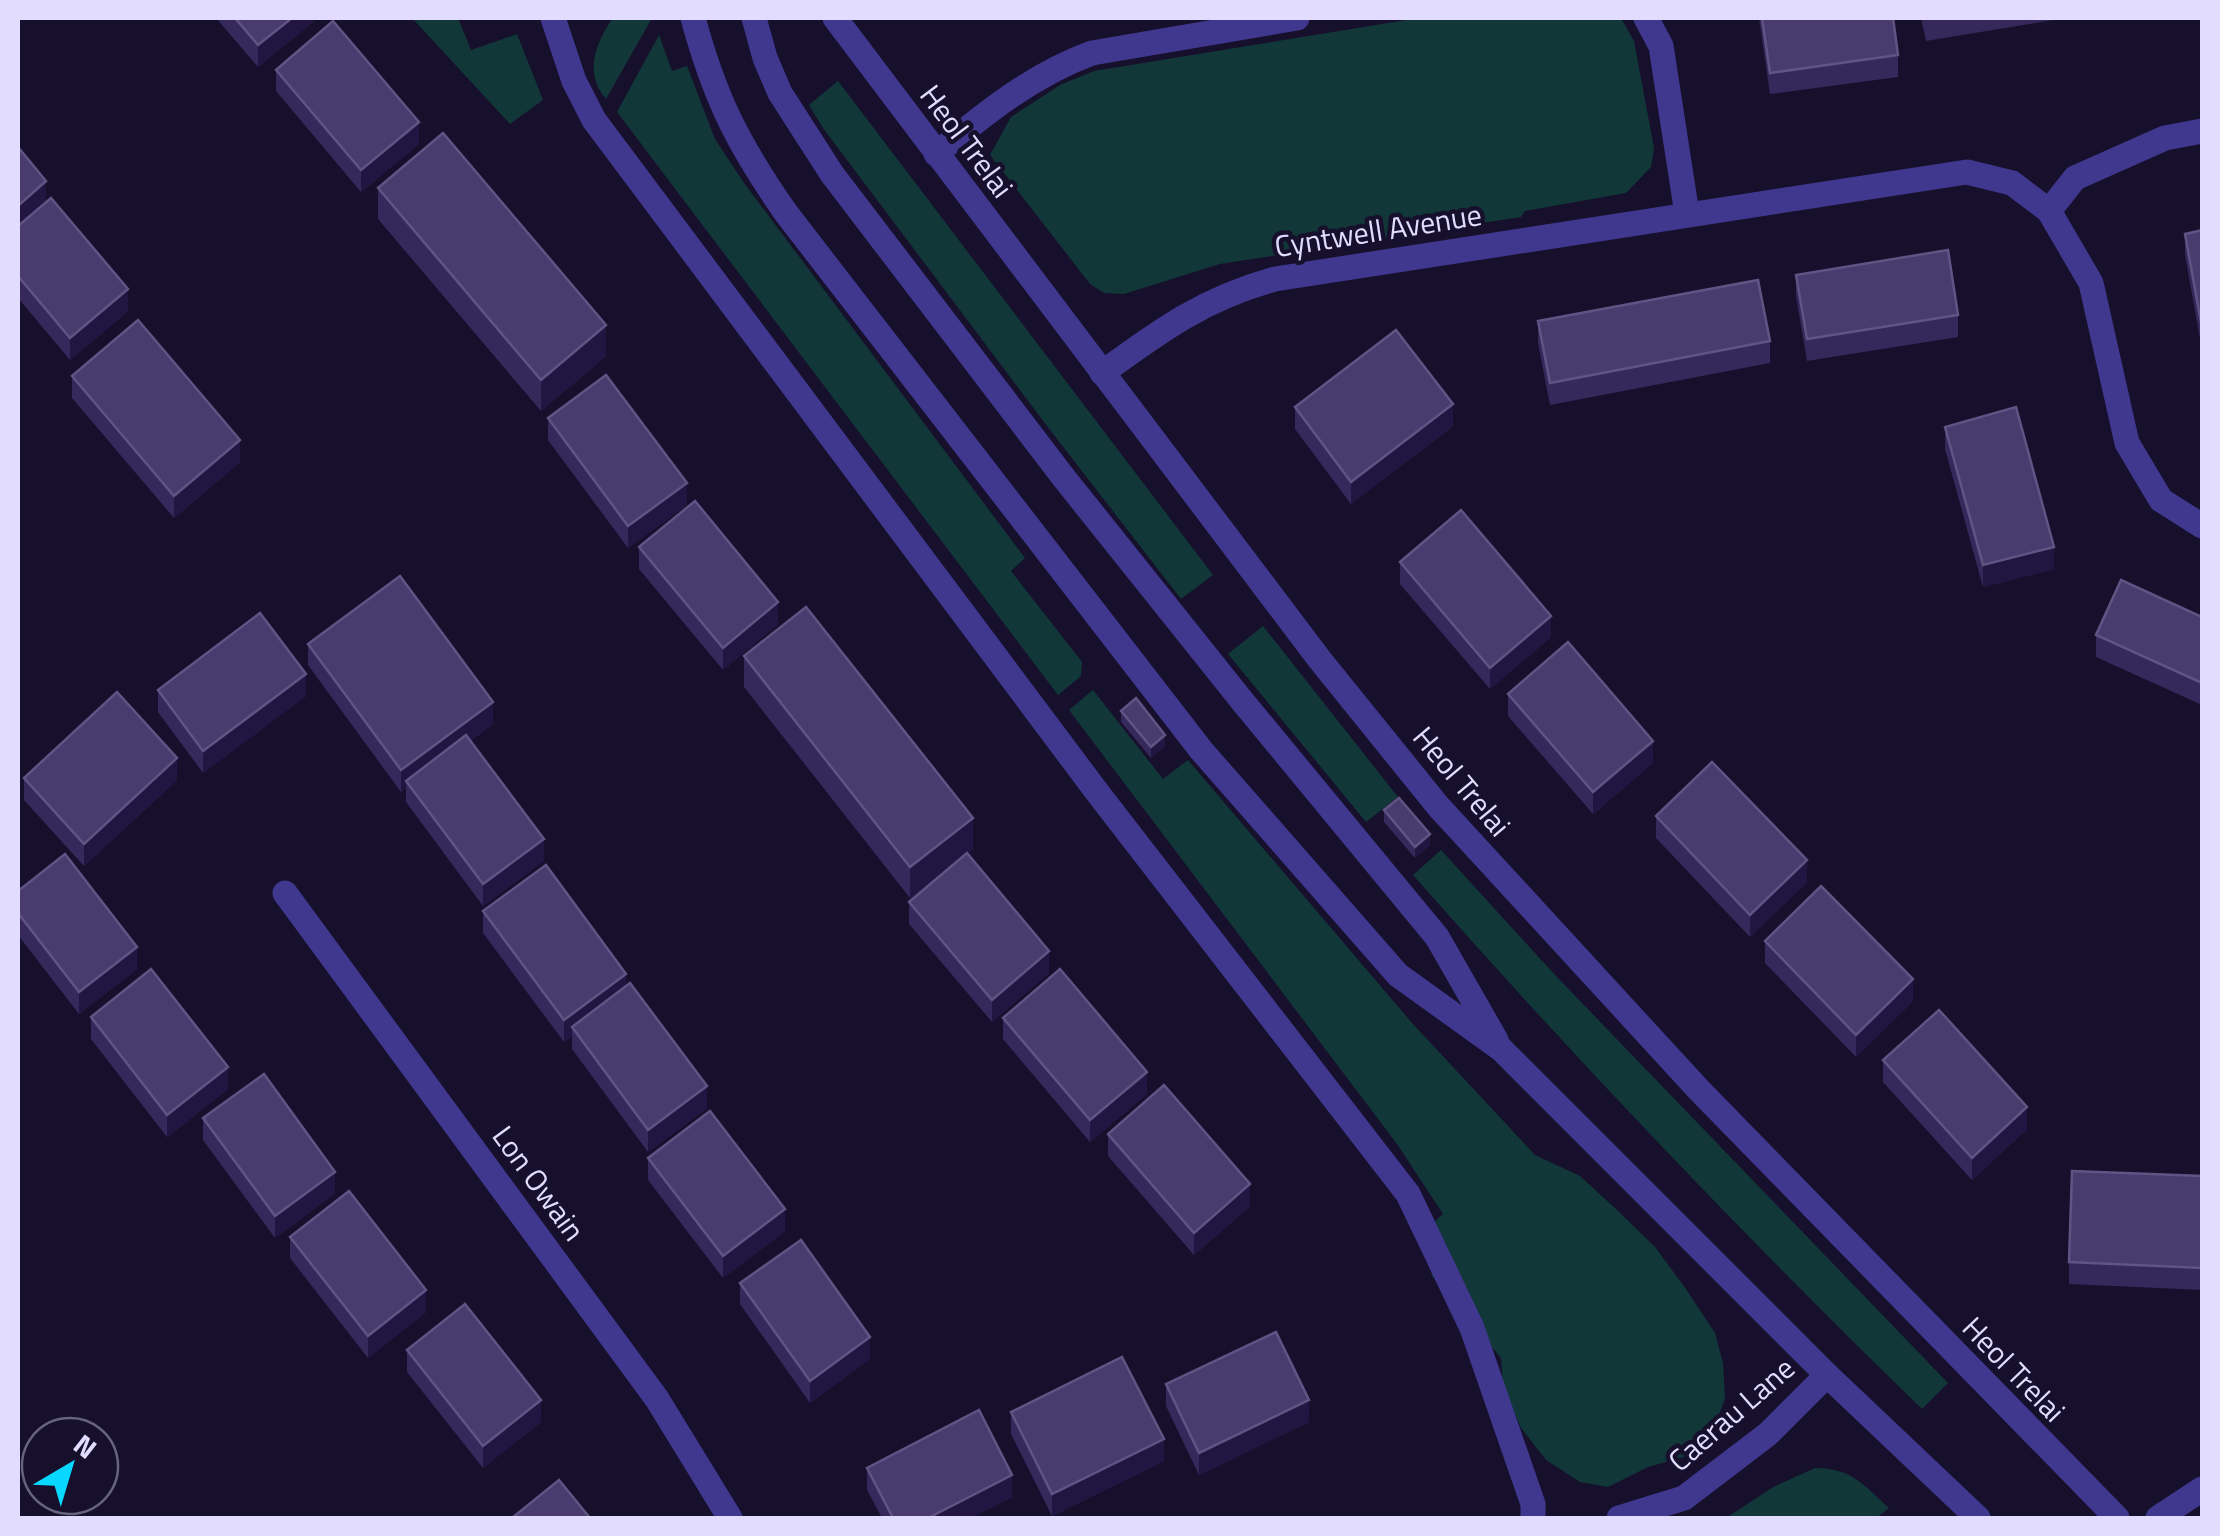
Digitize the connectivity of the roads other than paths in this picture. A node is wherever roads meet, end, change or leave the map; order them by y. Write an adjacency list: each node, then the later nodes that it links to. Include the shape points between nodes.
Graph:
1 (553, 18): 18 (street, via 594,120 1097,792 1408,1194 1472,1328)
2 (693, 18): 14 (street, via 713,85 746,154 797,228 1200,750 1398,975)
3 (754, 18): 14 (street, via 780,93 832,174 1064,478 1437,937)
4 (835, 18): 8 (street, Heol Trelai)
5 (1297, 18): 8 (street, via 1092,53 1028,83)
6 (1646, 18): 10 (street, via 1661,46)
7 (2202, 132): 9 (street, via 2165,138 2103,163 2075,178)
8 (936, 154): 11 (street, Heol Trelai)
9 (2049, 211): 10 (street, Cyntwell Avenue, via 2012,182 1967,172); 12 (street, via 2092,284 2127,443 2161,500)
10 (1687, 214): 11 (street, Cyntwell Avenue, via 1275,279 1174,320)
11 (1102, 373): 21 (street, Heol Trelai, via 1320,660 1484,858 1699,1090)
12 (2202, 526)
13 (286, 893): 17 (street, Lon Owain, via 657,1398)
14 (1501, 1049): 15 (street)
15 (1827, 1375): 19 (street, Caerau Lane, via 1768,1434 1684,1498); 20 (street)
16 (2202, 1489): 22 (street)
17 (730, 1518)
18 (1534, 1518)
19 (1619, 1518)
20 (1978, 1518)
21 (2117, 1518)
22 (2158, 1518)

